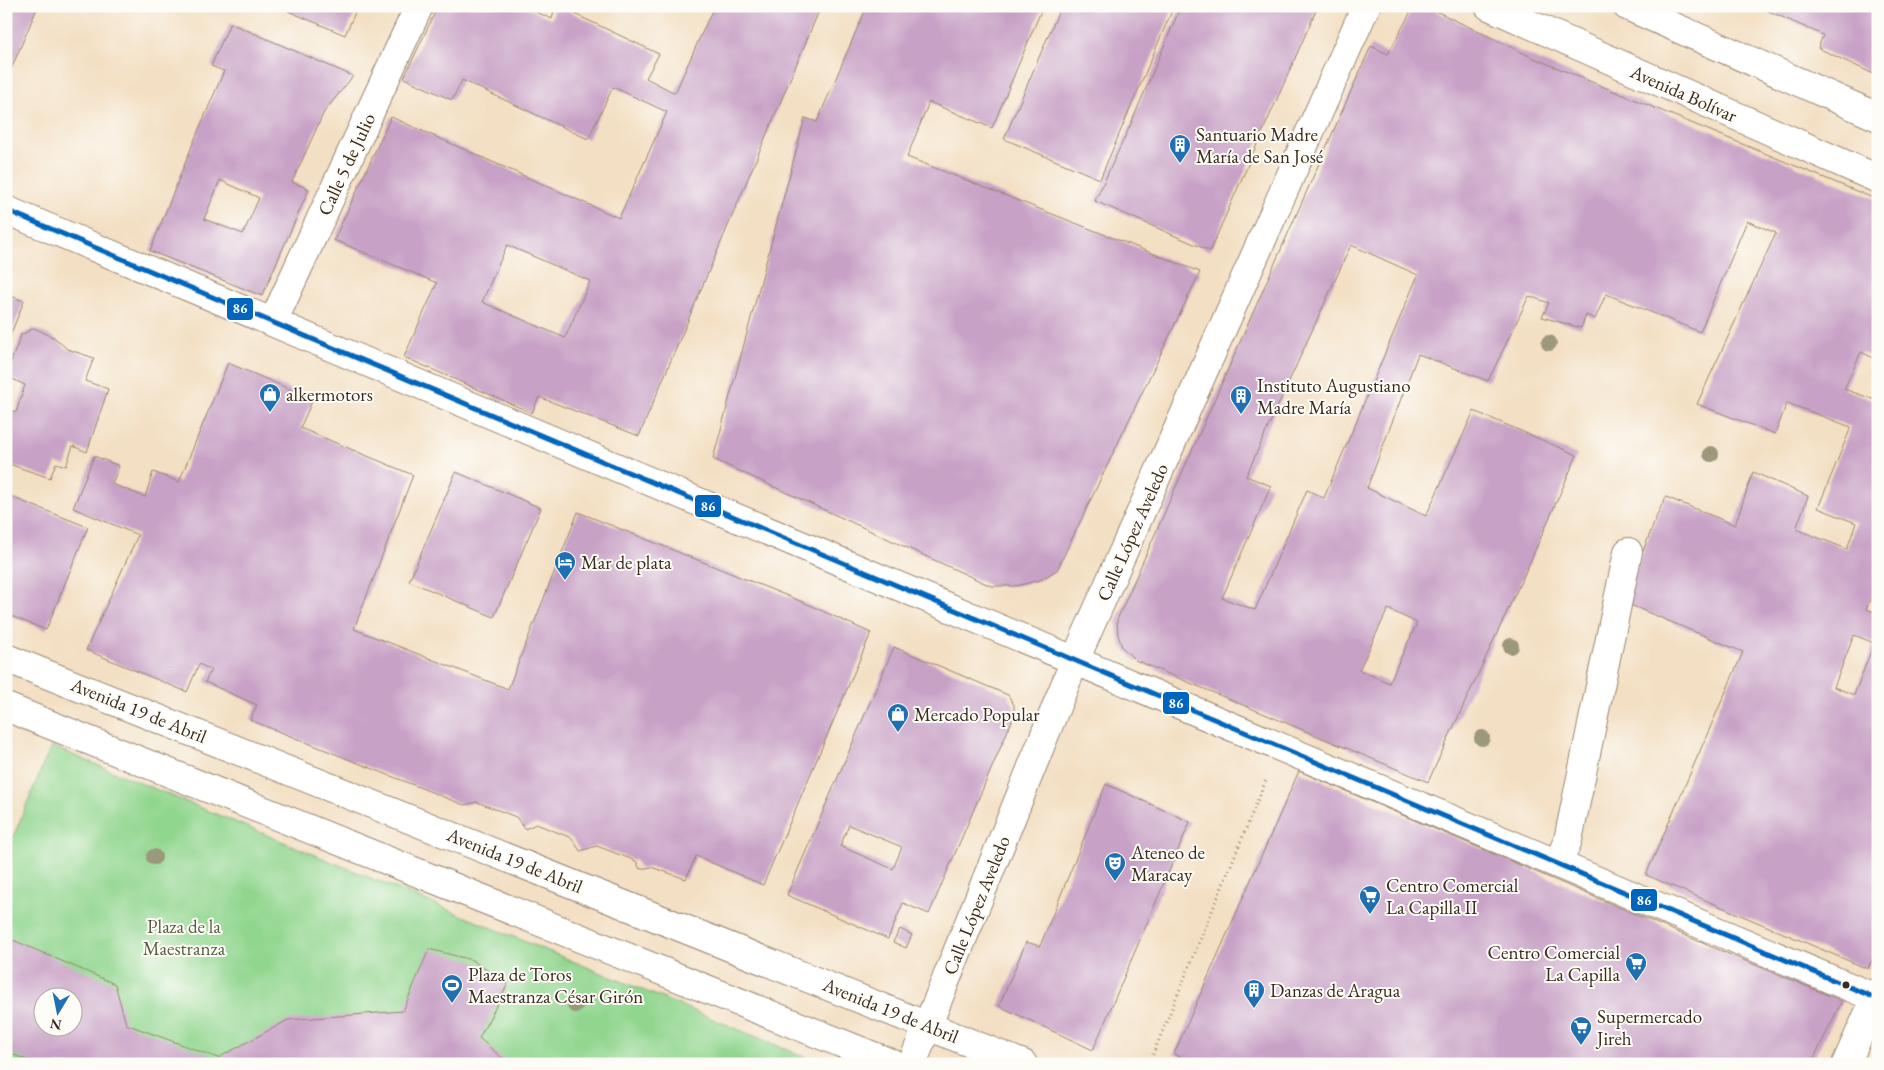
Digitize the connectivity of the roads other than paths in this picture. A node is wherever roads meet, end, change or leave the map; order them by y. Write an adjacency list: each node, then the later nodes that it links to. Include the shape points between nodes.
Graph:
1 (419, 6): 8 (street, Calle 5 de Julio)
2 (1366, 6): 11 (street, Calle López Aveledo)
3 (1489, 6): 6 (street, Avenida Bolívar)
4 (1627, 6): 5 (street)
5 (1878, 117)
6 (1878, 179)
7 (6, 210): 8 (street)
8 (273, 322): 11 (street)
9 (1628, 552): 13 (street, via 1568,840)
10 (6, 658): 15 (street, Avenida 19 de Abril)
11 (1075, 660): 13 (street); 15 (street, Calle López Aveledo)
12 (8, 711): 16 (street)
13 (1558, 864): 14 (street)
14 (1877, 996): 19 (street)
15 (927, 1024): 17 (street, Calle López Aveledo); 18 (street, Avenida 19 de Abril)
16 (893, 1064)
17 (912, 1064)
18 (1023, 1064)
19 (1846, 1064)

